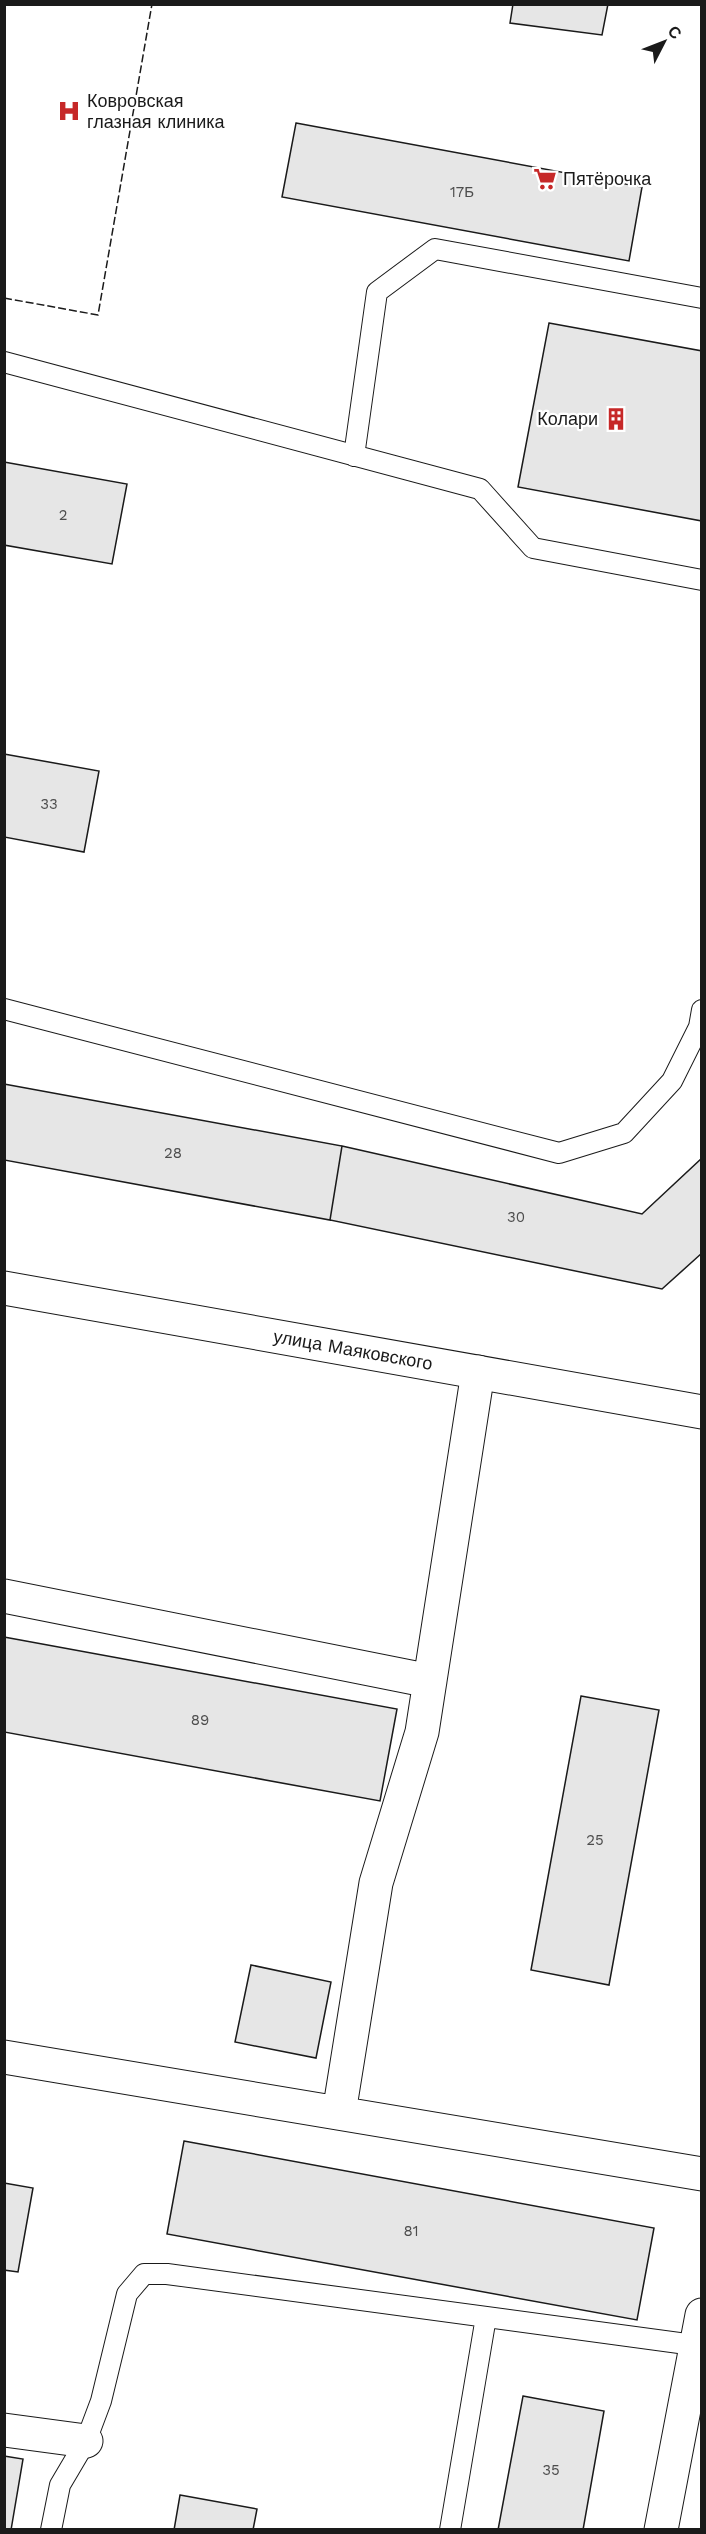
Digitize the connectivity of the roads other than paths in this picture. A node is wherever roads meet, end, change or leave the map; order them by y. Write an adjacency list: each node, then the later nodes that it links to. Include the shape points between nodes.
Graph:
1 (702, 298): 3 (lane, via 435,249 377,292)
2 (4, 362): 3 (lane)
3 (354, 456): 4 (lane, via 480,489 533,548)
4 (702, 580)
5 (4, 1009): 6 (lane, via 559,1153 624,1133 672,1081 699,1027)
6 (702, 1010)
7 (4, 1288): 8 (street, улица Маяковского)
8 (478, 1372): 9 (street, улица Маяковского); 11 (street)
9 (702, 1412)
10 (4, 1596): 11 (street)
11 (430, 1681): 13 (street, via 422,1732 376,1883)
12 (4, 2057): 13 (street)
13 (339, 2113): 14 (street)
14 (702, 2174)
15 (486, 2317): 16 (lane); 18 (lane, via 144,2274 127,2294 101,2401); 20 (lane)
16 (698, 2330): 21 (street)
17 (4, 2430): 18 (street)
18 (86, 2441): 19 (lane, via 60,2485)
19 (51, 2529)
20 (450, 2529)
21 (661, 2529)

